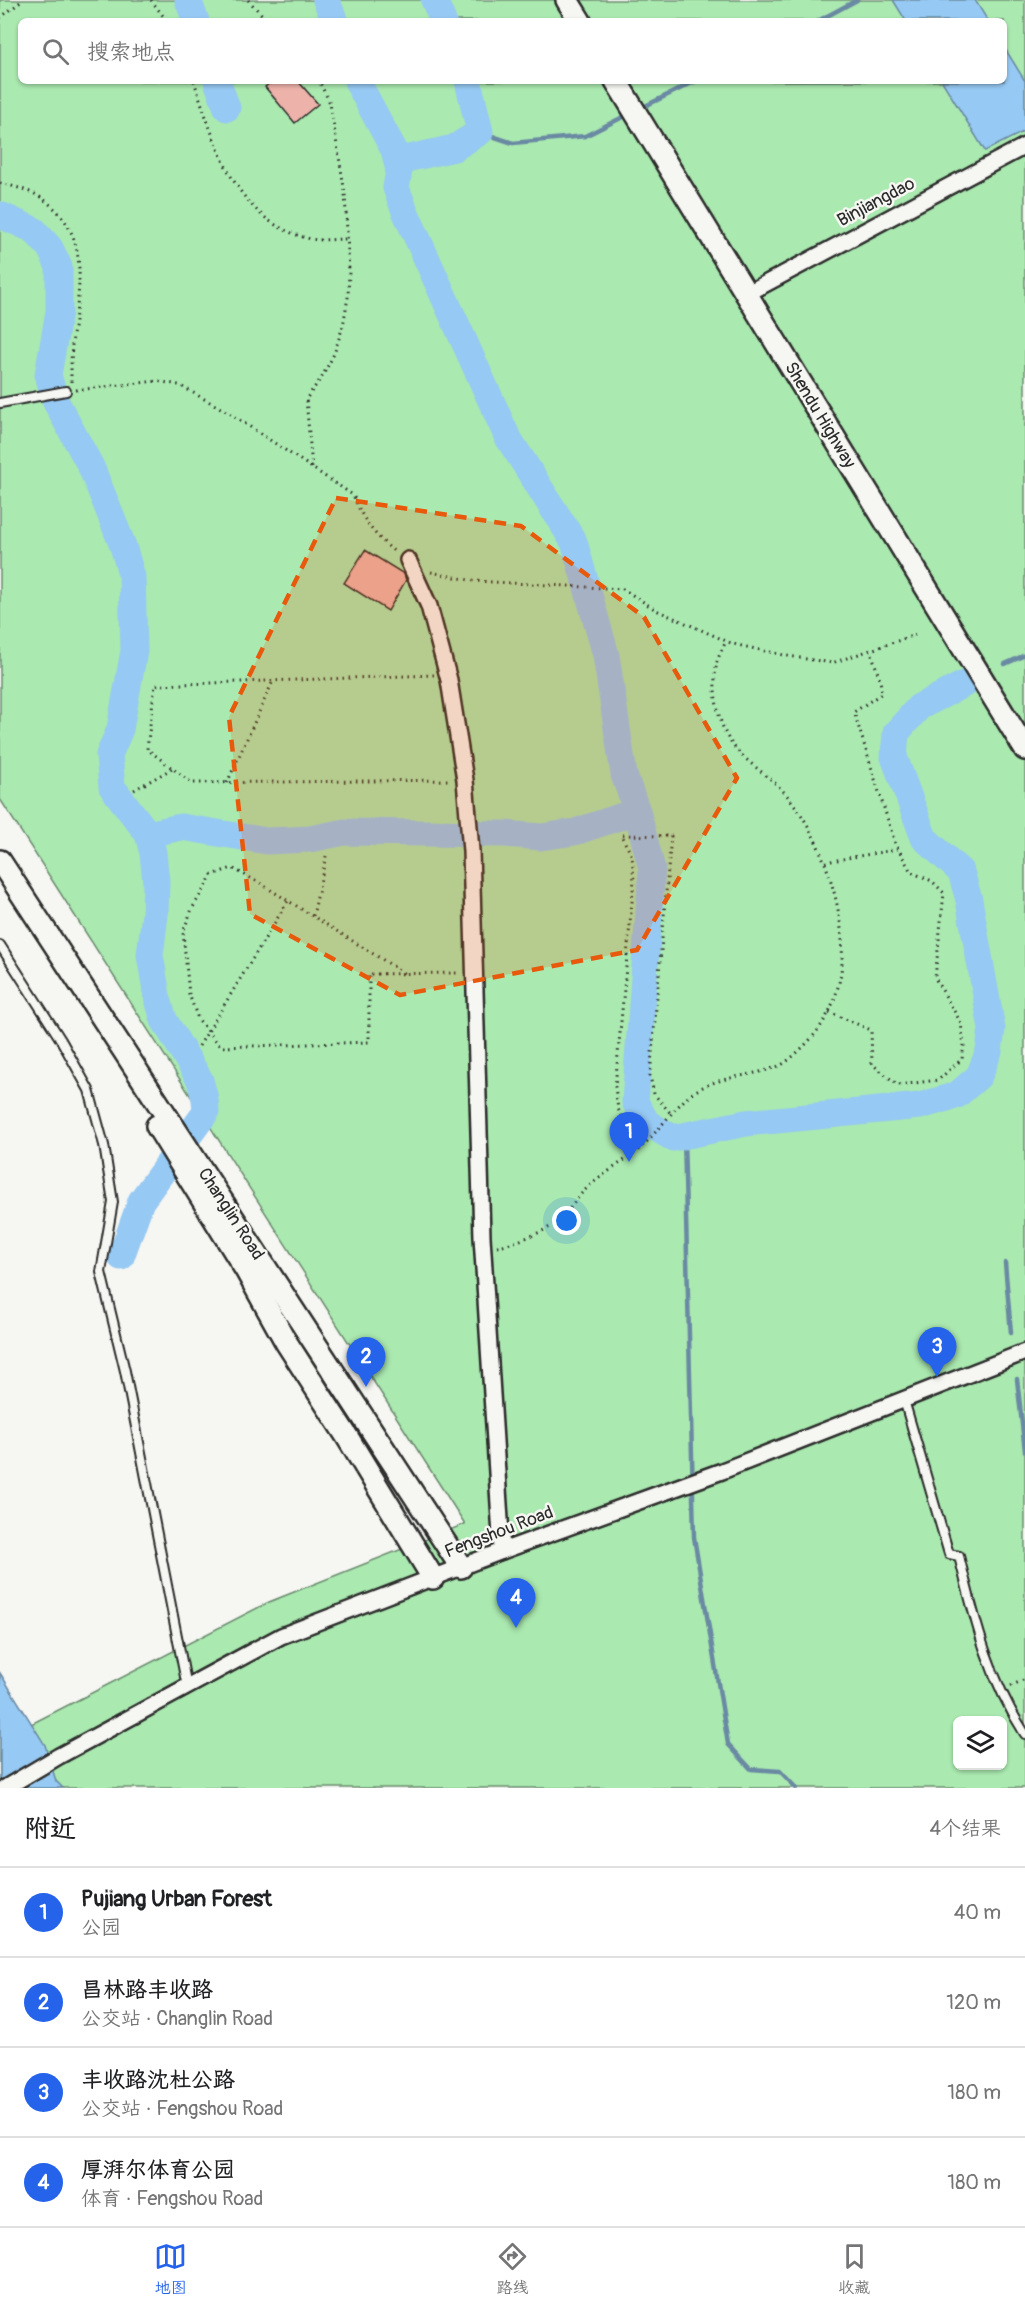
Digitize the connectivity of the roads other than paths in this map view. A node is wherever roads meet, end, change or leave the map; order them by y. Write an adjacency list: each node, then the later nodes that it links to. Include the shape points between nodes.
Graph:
1 (567, 0): 2 (street)
2 (578, 18)
3 (618, 84): 5 (street, Shendu Highway)
4 (1025, 146): 5 (street, Binjiangdao)
5 (746, 294): 9 (street, Shendu Highway)
6 (68, 391): 7 (lane)
7 (0, 403)
8 (408, 560): 17 (street, via 429,606 447,675 465,780 471,851 483,1248)
9 (1025, 749)
10 (0, 861): 13 (street, Changlin Road)
11 (0, 884): 13 (street, Changlin Road)
12 (0, 945): 20 (lane, via 89,1090 104,1145 113,1202 101,1272 125,1371)
13 (167, 1128): 14 (street, Changlin Road)
14 (191, 1169): 18 (street, Changlin Road); 19 (street, Changlin Road, via 286,1342)
15 (1025, 1352): 16 (street, Fengshou Road)
16 (904, 1400): 17 (street, Fengshou Road); 21 (lane, via 949,1554 959,1556 983,1649)
17 (502, 1551): 18 (street, Fengshou Road)
18 (461, 1568): 19 (street, Fengshou Road)
19 (433, 1578): 20 (street, Fengshou Road, via 280,1636)
20 (186, 1687): 22 (street, Fengshou Road)
21 (1025, 1734)
22 (5, 1788)

